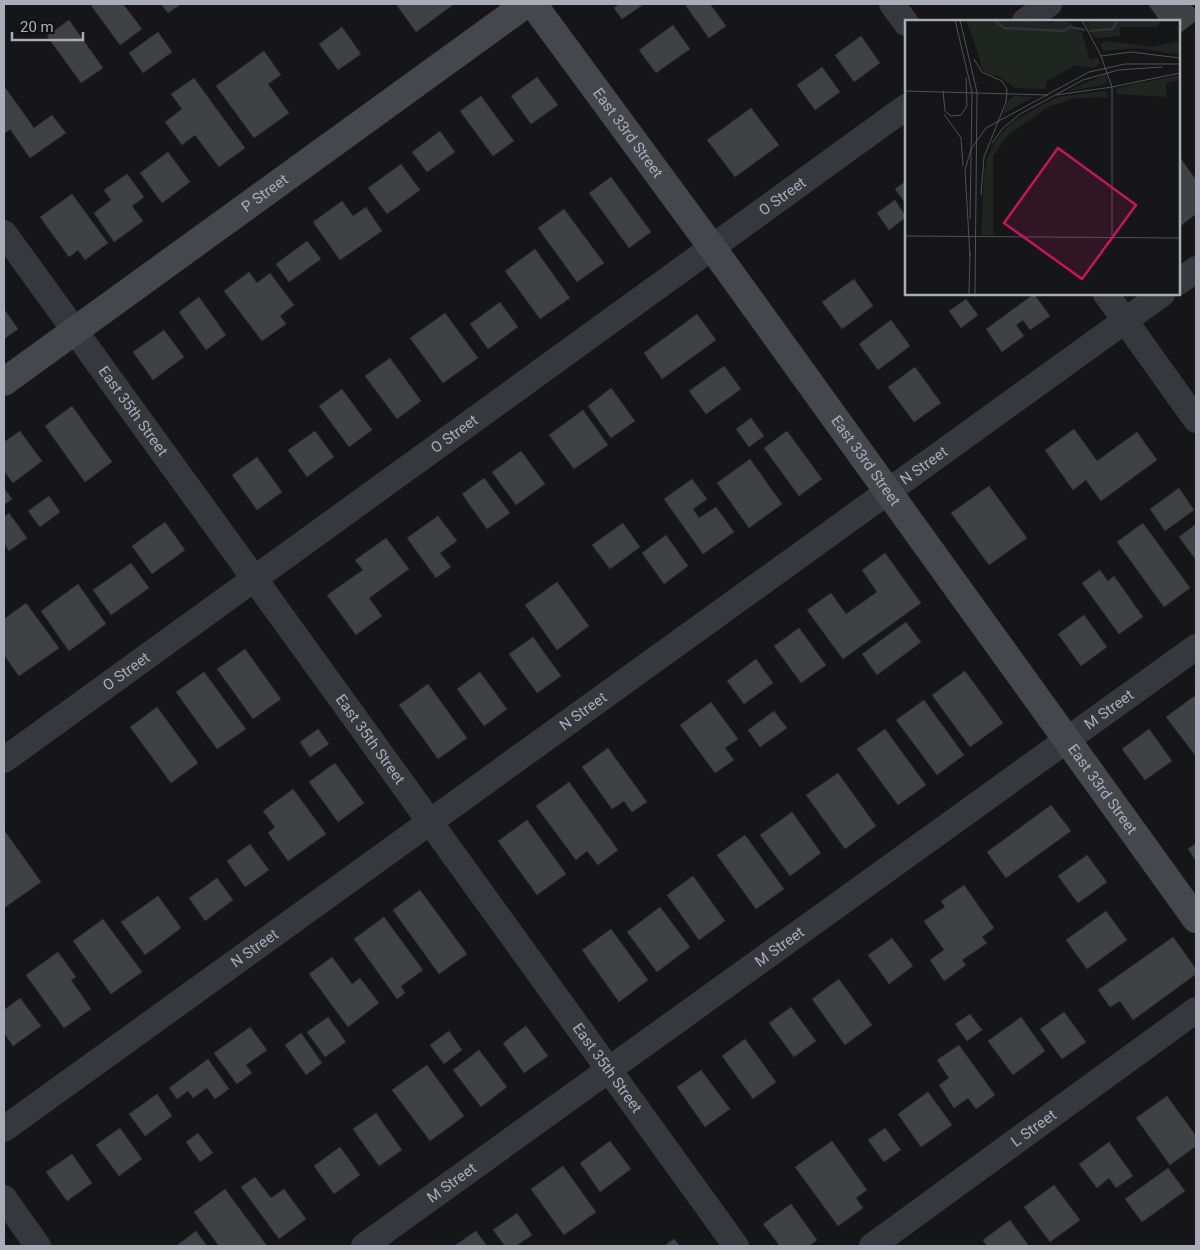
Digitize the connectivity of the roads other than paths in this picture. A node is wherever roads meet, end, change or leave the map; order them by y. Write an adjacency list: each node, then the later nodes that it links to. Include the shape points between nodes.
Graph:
1 (526, 4): 15 (street, P Street)
2 (534, 4): 9 (street, East 33rd Street)
3 (892, 4): 6 (street)
4 (1049, 4): 5 (street)
5 (1026, 20)
6 (905, 21)
7 (905, 107): 9 (street, O Street)
8 (4, 233): 15 (street, East 35th Street)
9 (711, 246): 18 (street, East 33rd Street); 19 (street, O Street)
10 (1196, 269): 11 (street)
11 (1180, 281)
12 (1107, 295): 14 (street)
13 (1161, 295): 14 (street, N Street)
14 (1125, 320): 17 (street); 18 (street, N Street)
15 (75, 330): 16 (street, P Street); 19 (street, East 35th Street)
16 (4, 382)
17 (1196, 420)
18 (886, 491): 21 (street, East 33rd Street); 23 (street, N Street)
19 (255, 578): 22 (street, O Street); 23 (street, East 35th Street)
20 (1196, 647): 21 (street, M Street)
21 (1067, 740): 24 (street, East 33rd Street); 26 (street, M Street)
22 (4, 760)
23 (429, 822): 26 (street, East 35th Street); 27 (street, N Street)
24 (1196, 919)
25 (1196, 1010): 32 (street, L Street)
26 (609, 1070): 30 (street, M Street); 31 (street, East 35th Street)
27 (4, 1129)
28 (4, 1198): 29 (street)
29 (38, 1246)
30 (364, 1246)
31 (736, 1246)
32 (872, 1246)

